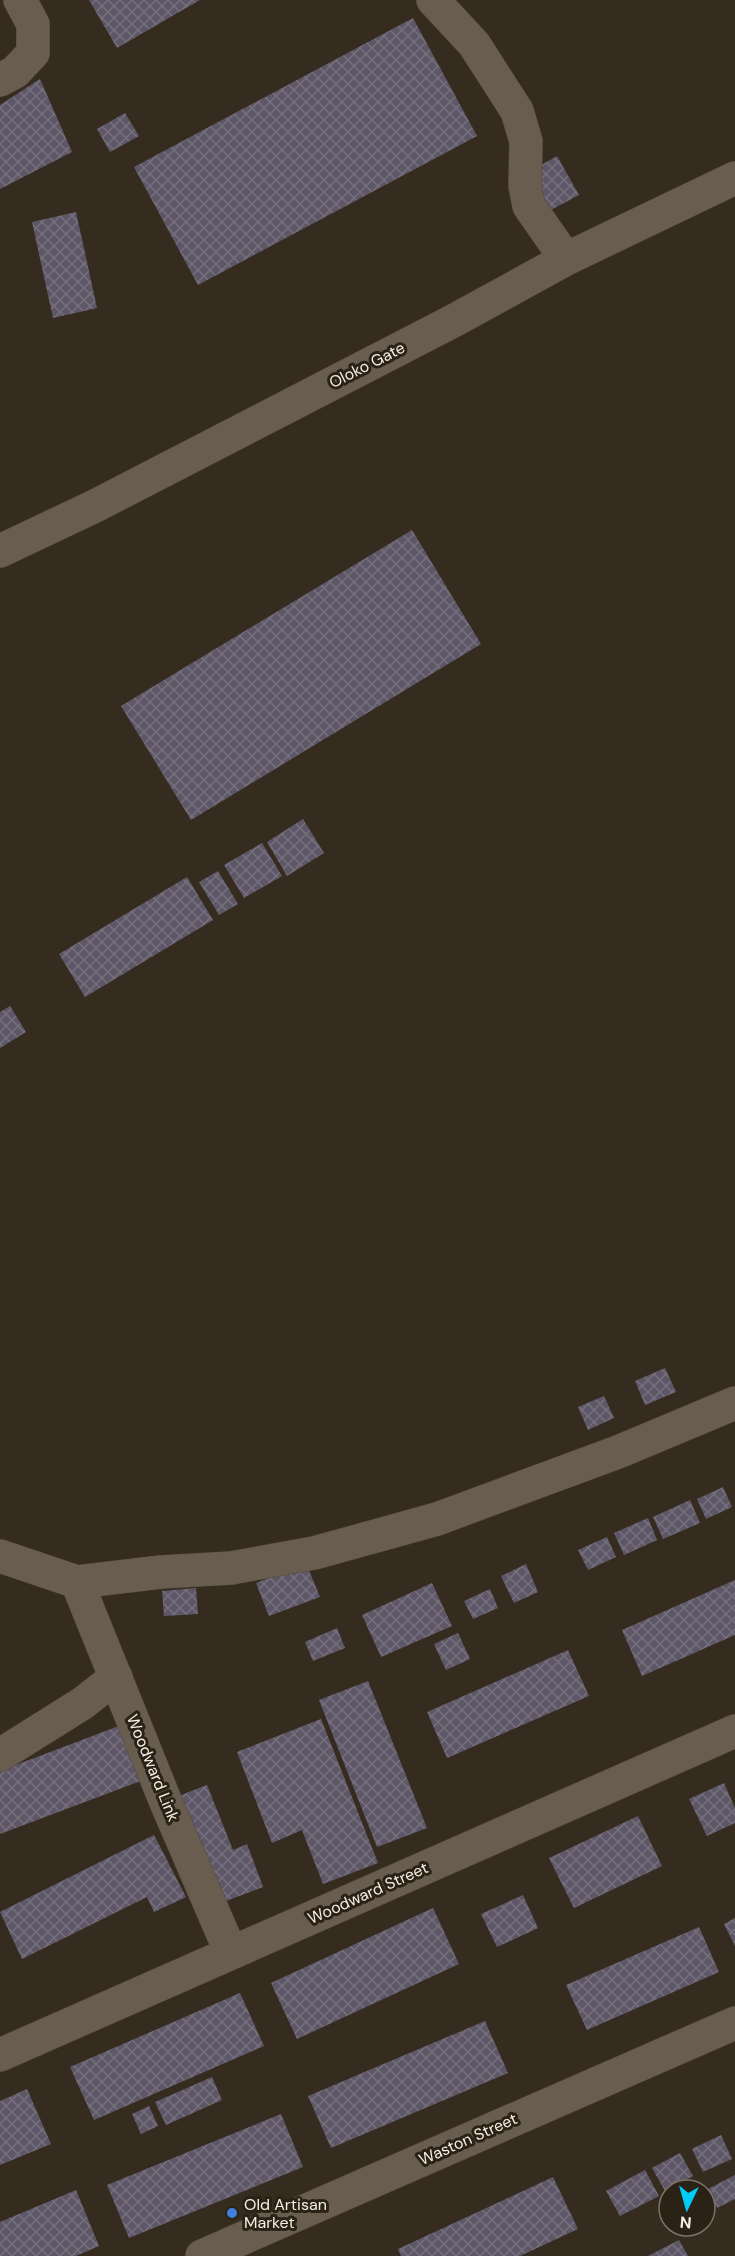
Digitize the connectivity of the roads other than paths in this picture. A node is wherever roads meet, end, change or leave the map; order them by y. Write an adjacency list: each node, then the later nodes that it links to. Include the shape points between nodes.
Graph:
1 (20, 0): 3 (street, via 33,24 33,53 15,72)
2 (433, 0): 5 (street, via 474,44 517,111 526,141 525,186 529,206)
3 (0, 80)
4 (735, 178): 5 (street, Oloko Gate)
5 (566, 259): 6 (street, Oloko Gate, via 381,358)
6 (0, 551)
7 (735, 1403): 9 (street, via 618,1452 437,1519 374,1538 231,1568)
8 (0, 1556): 9 (street)
9 (77, 1582): 10 (street, Woodward Link)
10 (116, 1677): 12 (street, via 83,1703); 13 (street, Woodward Link)
11 (735, 1731): 13 (street, Woodward Street)
12 (0, 1755)
13 (231, 1953): 15 (street, Woodward Street)
14 (735, 2023): 16 (street, Waston Street)
15 (0, 2055)
16 (202, 2256)

